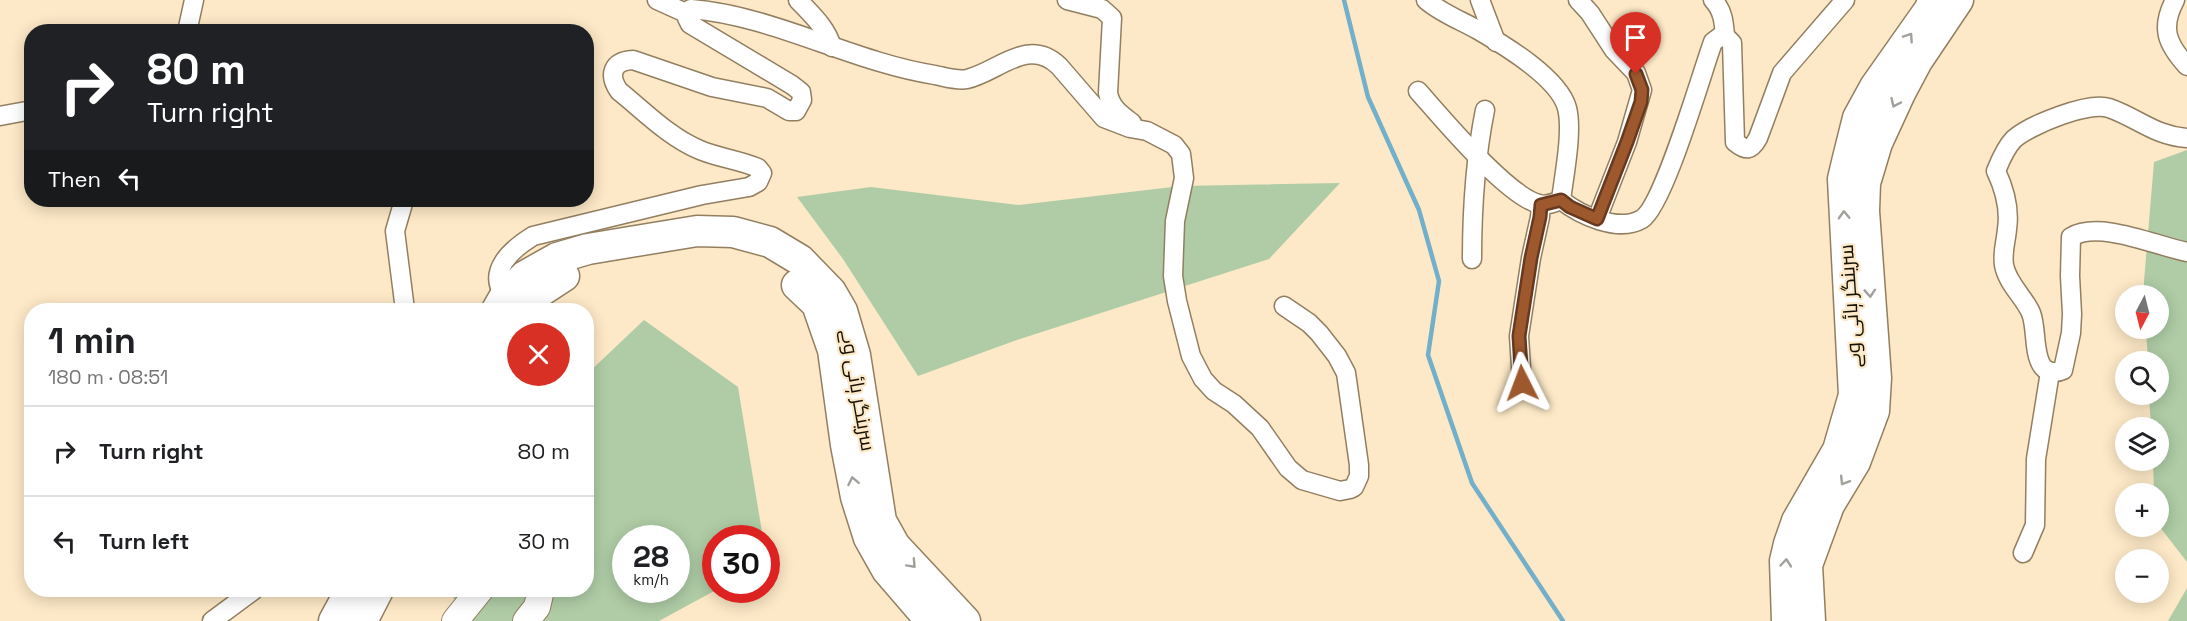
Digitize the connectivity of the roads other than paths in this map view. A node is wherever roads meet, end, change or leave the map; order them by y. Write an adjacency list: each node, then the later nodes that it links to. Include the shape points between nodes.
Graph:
1 (194, 0): 14 (street)
2 (657, 0): 13 (street)
3 (798, 0): 17 (street, via 822,25)
4 (1067, 0): 23 (street, via 1102,9 1112,18 1110,103)
5 (1426, 0): 16 (street)
6 (1480, 0): 16 (street)
7 (1578, 0): 29 (street, via 1636,74 1642,90)
8 (1713, 0): 15 (street, via 1723,16)
9 (1845, 0): 15 (street, via 1782,73 1758,138 1748,150 1735,142 1733,53 1732,43)
10 (1933, 0): 51 (highway, سرینگر ہائی وے, one-way to 10, via 1785,561 1789,544 1797,521 1838,450 1854,395 1843,179 1858,118)
11 (1958, 0): 52 (highway, سرینگر ہائی وے, one-way to 52, via 1899,93 1865,183 1876,378 1874,411 1855,462 1829,505 1807,564)
12 (2175, 0): 18 (street, via 2167,14 2166,34)
13 (688, 14): 17 (street, via 691,9 732,16); 33 (street, via 690,24 801,92 802,100 795,111 767,98 712,87 633,60 618,63 613,82 619,91 697,149 758,168 762,172 758,182 533,236 510,254 499,271 499,288)
14 (189, 24)
15 (1725, 36): 29 (street, via 1713,42 1676,152 1651,209 1635,222)
16 (1496, 42): 26 (street, via 1542,75 1564,100 1568,132)
17 (832, 47): 23 (street, via 920,73 964,80 1014,57 1041,55 1052,59 1104,118)
18 (2187, 66)
19 (1418, 91): 25 (street)
20 (1485, 110): 25 (street)
21 (24, 112): 22 (street)
22 (0, 116)
23 (1141, 130): 36 (street, via 1174,145 1183,162 1173,276 1191,356 1203,379 1260,428 1288,468 1302,480 1340,491 1350,489 1359,476 1359,465 1346,373 1319,333)
24 (2187, 138): 37 (street, via 2172,137 2108,108 2088,107 2050,119 2014,139 2000,160 1996,171 2008,212 2004,268 2031,314 2039,359)
25 (1476, 154): 27 (street, via 1508,185); 31 (street)
26 (1561, 200): 27 (street); 29 (street)
27 (1541, 205): 38 (street, via 1519,336)
28 (402, 207): 32 (street, via 396,231)
29 (1597, 219)
30 (2187, 252): 37 (street, via 2119,233 2087,232 2071,237 2071,333 2063,370)
31 (1472, 259)
32 (404, 303)
33 (506, 303)
34 (510, 303): 50 (highway, سرینگر ہائی وے, one-way to 50, via 525,276 557,258 697,231 733,232 770,242 800,260 831,291 843,311 855,355 881,521 895,546)
35 (514, 303): 49 (highway, سرینگر ہائی وے, one-way to 35, via 887,570 869,538 854,487 833,350 817,304 784,270 755,257 717,250 672,254 583,268)
36 (1284, 306)
37 (2050, 372): 39 (street, via 2036,459 2035,525)
38 (1522, 383)
39 (2023, 553)
40 (245, 597): 46 (street)
41 (348, 597): 45 (highway)
42 (369, 597): 45 (highway)
43 (474, 597): 47 (main road)
44 (539, 597): 48 (main road)
45 (338, 620)
46 (212, 621)
47 (455, 621)
48 (526, 621)
49 (931, 621)
50 (965, 621)
51 (1787, 621)
52 (1810, 621)

